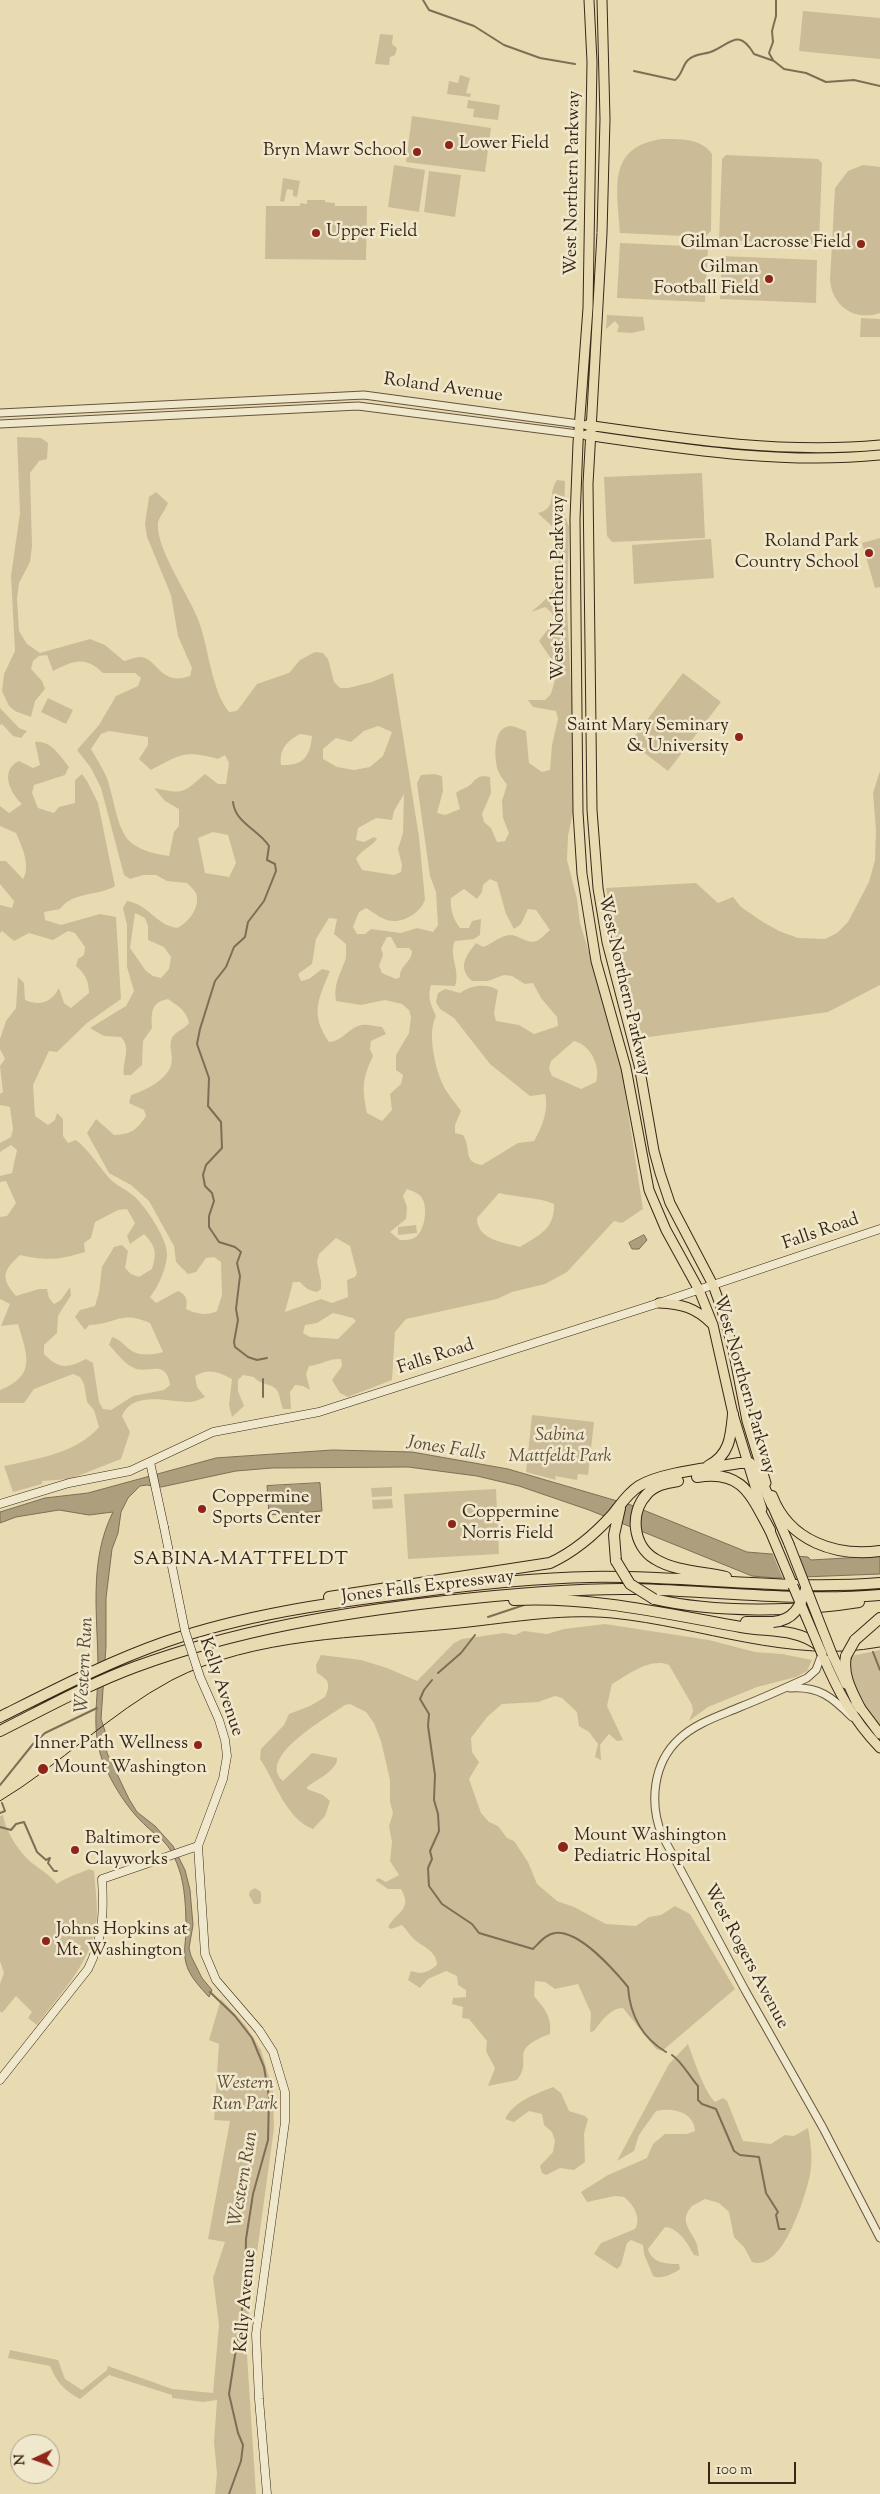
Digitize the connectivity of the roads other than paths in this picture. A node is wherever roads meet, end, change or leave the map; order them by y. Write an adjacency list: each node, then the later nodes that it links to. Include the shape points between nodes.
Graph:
1 (589, 0): 7 (main road, West Northern Parkway, via 592,66 588,308)
2 (602, 0): 8 (main road, West Northern Parkway, via 605,119 600,302)
3 (456, 407): 4 (street, Roland Avenue, via 364,395); 5 (street); 7 (street, Roland Avenue)
4 (0, 413)
5 (454, 418): 6 (street, Roland Avenue, via 358,406); 9 (street, Roland Avenue)
6 (0, 424)
7 (579, 424): 8 (main road, Roland Avenue); 9 (main road, West Northern Parkway)
8 (591, 426): 10 (main road, West Northern Parkway); 11 (main road, Roland Avenue, via 758,447)
9 (578, 434): 10 (main road, Roland Avenue); 15 (main road, West Northern Parkway, via 575,519 578,812 584,892 596,961 626,1068 649,1190 666,1230)
10 (590, 436): 12 (main road, Roland Avenue, via 752,456 820,459); 14 (main road, West Northern Parkway, via 592,810 601,912 639,1065 664,1189)
11 (880, 445)
12 (880, 455)
13 (880, 1229): 14 (main road, Falls Road)
14 (713, 1285): 15 (main road, Falls Road); 22 (main road, West Northern Parkway, via 728,1328 748,1420)
15 (699, 1290): 16 (main road, Falls Road); 17 (main road, West Northern Parkway)
16 (659, 1303): 17 (main road, via 698,1310); 19 (main road, Falls Road, via 319,1412 212,1432)
17 (713, 1325): 18 (main road, West Northern Parkway)
18 (732, 1414): 20 (main road, West Northern Parkway); 21 (highway, via 731,1438 726,1451)
19 (150, 1462): 24 (main road, Falls Road, via 130,1471 69,1483); 45 (main road, Kelly Avenue, bridge, via 185,1631 223,1732 227,1761)
20 (746, 1463): 21 (highway); 25 (highway, via 755,1468); 26 (main road, West Northern Parkway)
21 (702, 1470): 23 (highway, via 655,1478)
22 (764, 1474): 25 (main road, West Northern Parkway); 27 (highway, via 779,1510 791,1527 803,1536 841,1551)
23 (626, 1498): 31 (highway, bridge, via 618,1515 614,1552 622,1573 639,1591 654,1599 738,1608 780,1608 843,1605); 35 (highway, via 598,1529 565,1555 544,1565 302,1601)
24 (0, 1504)
25 (772, 1505): 30 (main road, West Northern Parkway, bridge)
26 (770, 1530): 29 (highway, via 746,1490 728,1477 704,1476 655,1488 642,1500 636,1519 638,1538 646,1552 659,1562); 33 (main road, West Northern Parkway, bridge)
27 (880, 1551)
28 (880, 1583): 29 (highway, Jones Falls Expressway)
29 (754, 1584): 35 (highway, Jones Falls Expressway, via 635,1577 523,1581 302,1608)
30 (806, 1589): 33 (highway, bridge); 37 (main road, West Northern Parkway, bridge)
31 (880, 1596): 32 (highway, Jones Falls Expressway, via 782,1598 588,1589)
32 (420, 1604): 36 (highway, via 552,1600); 42 (highway, Jones Falls Expressway, via 252,1630 171,1654 90,1686)
33 (801, 1604): 36 (highway, bridge, via 790,1617); 37 (main road, West Northern Parkway, bridge)
34 (880, 1618): 39 (highway, bridge, via 855,1640 846,1657 847,1680)
35 (230, 1624): 40 (highway, Jones Falls Expressway, via 112,1662)
36 (773, 1626): 37 (highway, via 800,1635)
37 (824, 1651): 38 (street, West Rogers Avenue, via 814,1672); 39 (main road, West Northern Parkway); 41 (main road, West Northern Parkway, via 843,1702)
38 (787, 1688): 41 (street, West Rogers Avenue, via 819,1691 842,1707); 47 (street, West Rogers Avenue, via 708,1720 680,1738 669,1750 658,1776 655,1813 662,1835)
39 (860, 1708): 43 (main road, West Northern Parkway)
40 (0, 1717)
41 (856, 1722): 44 (main road, West Northern Parkway)
42 (0, 1731)
43 (880, 1734)
44 (880, 1748)
45 (198, 1846): 46 (main road, via 102,1879 103,1919 96,1952 88,1969); 48 (main road, Kelly Avenue, via 207,1961 216,1980 266,2040 278,2064 285,2092 285,2122 256,2334)
46 (0, 2080)
47 (880, 2238)
48 (267, 2494)

